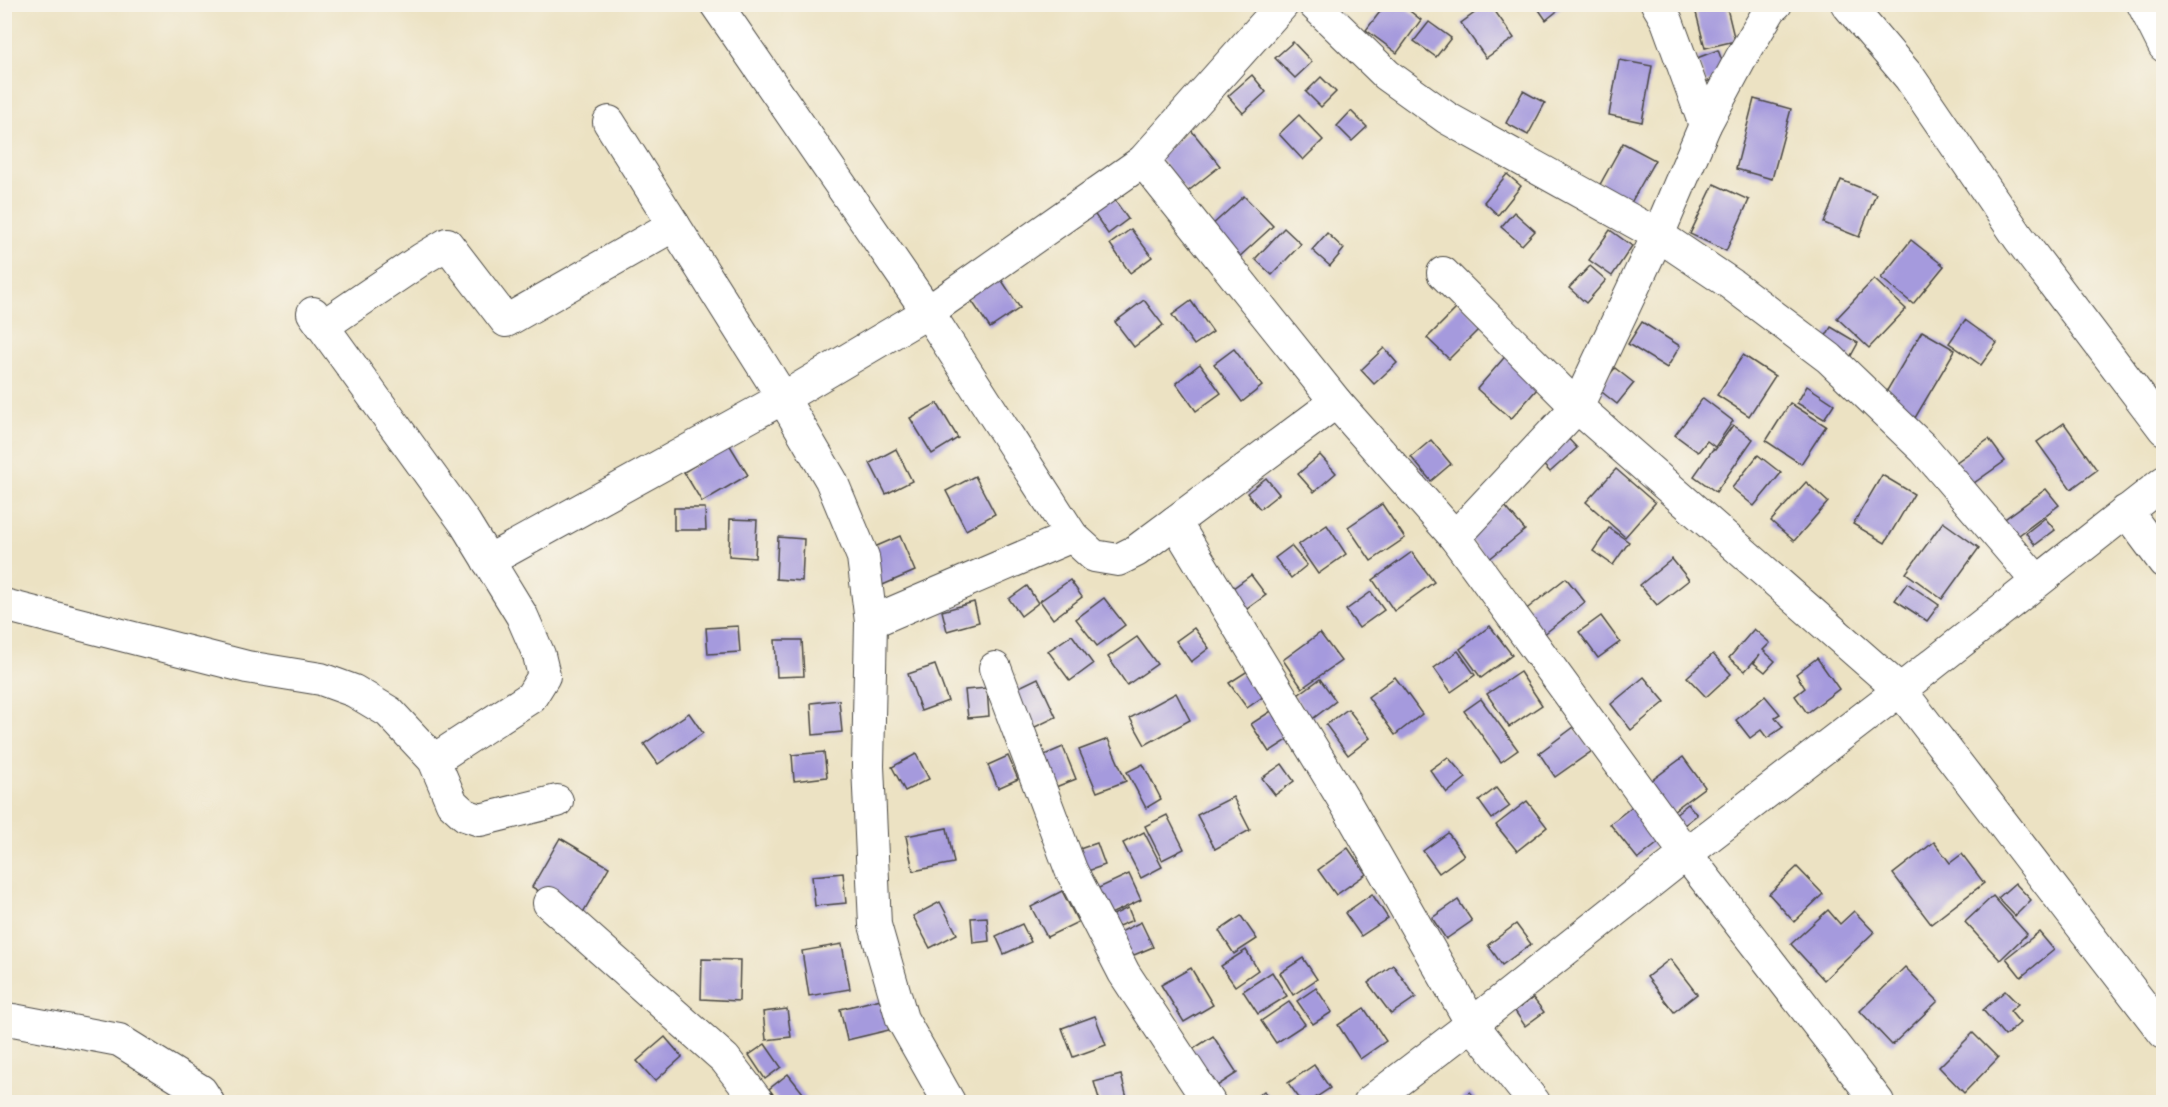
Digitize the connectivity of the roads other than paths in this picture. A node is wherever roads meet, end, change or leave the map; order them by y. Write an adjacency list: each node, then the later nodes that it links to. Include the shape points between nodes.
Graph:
1 (716, 4): 15 (street)
2 (1283, 4): 11 (street)
3 (1314, 4): 13 (street, via 1387,75 1447,118)
4 (1657, 4): 10 (street)
5 (1776, 4): 10 (street)
6 (1847, 4): 19 (street, via 1910,78 2019,238)
7 (2143, 4): 8 (street)
8 (2163, 46)
9 (609, 122): 12 (street)
10 (1705, 124): 13 (street)
11 (1143, 161): 15 (street); 17 (street)
12 (674, 225): 16 (street); 25 (street, via 506,321 447,244 318,320 465,523)
13 (1658, 235): 18 (street); 27 (street, via 1829,358 1925,450)
14 (1443, 273): 18 (street)
15 (928, 312): 16 (street); 23 (street)
16 (783, 398): 25 (street); 29 (street, via 831,480 863,557)
17 (1336, 402): 22 (street); 24 (street)
18 (1577, 407): 24 (street); 31 (street)
19 (2163, 429)
20 (2163, 482): 21 (street)
21 (2126, 511): 26 (street); 27 (street)
22 (1175, 522): 23 (street, via 1118,560 1094,556); 37 (street, via 1346,804)
23 (1072, 536): 29 (street)
24 (1455, 537): 34 (street)
25 (488, 561): 32 (street, via 522,616 544,676 531,697)
26 (2163, 562)
27 (2037, 581): 31 (street)
28 (4, 605): 32 (street, via 248,667 332,682 389,712)
29 (872, 622): 41 (street, via 868,766 875,925 902,1019)
30 (995, 668): 42 (street, via 1071,870 1124,973)
31 (1900, 690): 34 (street); 38 (street)
32 (434, 760): 33 (street, via 452,802 465,815 480,820)
33 (557, 801)
34 (1686, 854): 37 (street); 45 (street)
35 (549, 903): 40 (street, via 725,1059)
36 (4, 1022): 39 (street, via 13,1020 119,1040 201,1091)
37 (1472, 1024): 43 (street); 44 (street)
38 (2163, 1033)
39 (208, 1102)
40 (758, 1102)
41 (949, 1102)
42 (1209, 1102)
43 (1370, 1102)
44 (1534, 1102)
45 (1878, 1102)

